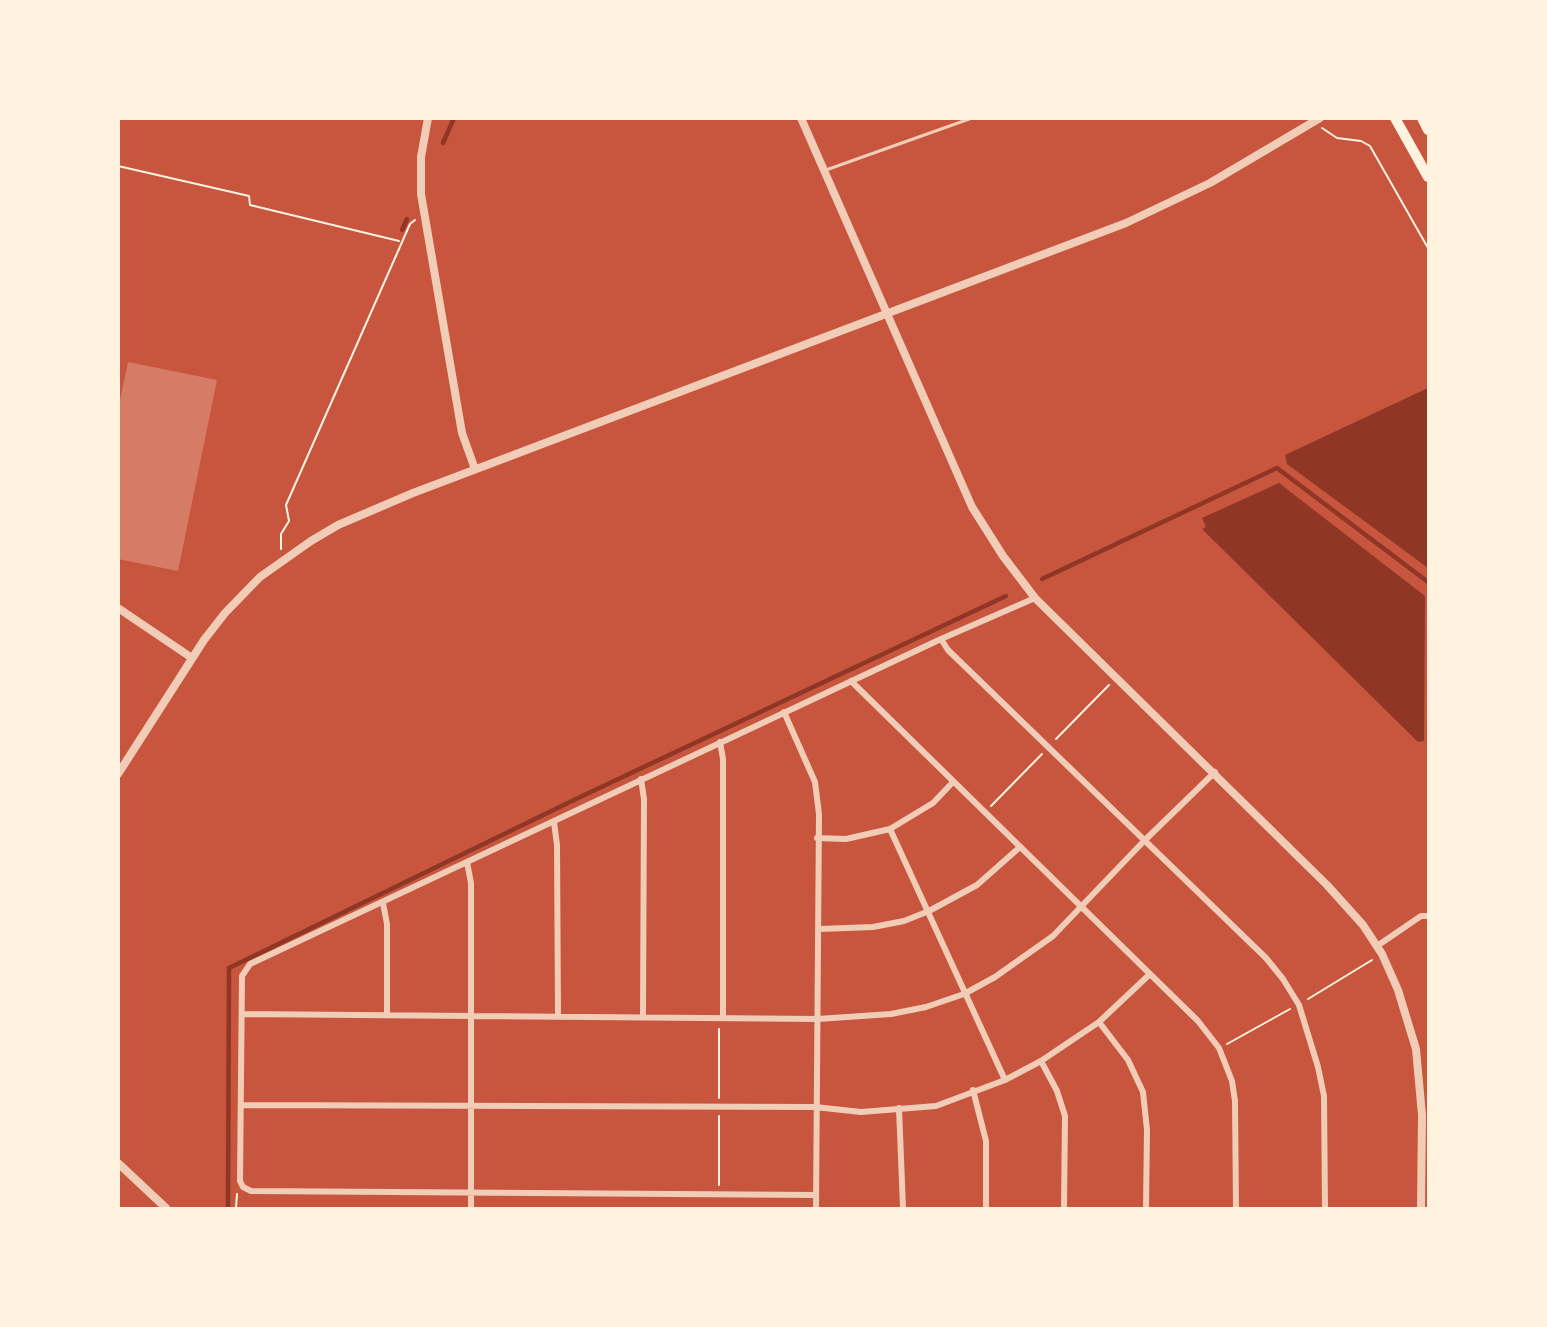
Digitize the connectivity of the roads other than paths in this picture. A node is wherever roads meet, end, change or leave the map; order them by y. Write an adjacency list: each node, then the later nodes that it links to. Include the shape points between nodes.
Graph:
1 (428, 118): 11 (street, via 421,157 424,213 462,433)
2 (801, 118): 8 (street)
3 (972, 118): 8 (lane)
4 (1395, 118): 9 (highway)
5 (1422, 118): 7 (highway)
6 (1318, 120): 10 (street, via 1210,183 1126,223)
7 (1428, 130)
8 (824, 171): 10 (street)
9 (1428, 177)
10 (885, 313): 11 (street); 12 (street, via 972,507)
11 (475, 469): 15 (street, via 355,518 311,541 243,594)
12 (1035, 598): 14 (street); 19 (street)
13 (118, 608): 15 (street)
14 (941, 639): 16 (street); 26 (street)
15 (192, 658): 20 (street)
16 (851, 681): 17 (street); 22 (street)
17 (784, 712): 18 (street); 25 (street, via 814,782)
18 (720, 742): 21 (street); 42 (street)
19 (1215, 772): 26 (street); 34 (street, via 1346,904)
20 (118, 774)
21 (641, 779): 23 (street); 41 (street)
22 (952, 783): 24 (street, via 933,803); 27 (street)
23 (554, 822): 28 (street); 40 (street)
24 (890, 829): 25 (street, via 846,839); 31 (street)
25 (818, 838): 33 (street)
26 (1143, 842): 30 (street); 63 (street, via 1266,958 1299,1005 1324,1096)
27 (1020, 847): 30 (street); 31 (street, via 977,885)
28 (468, 862): 29 (street); 39 (street)
29 (383, 903): 37 (street, via 250,964 242,976); 38 (street, via 387,924)
30 (1081, 906): 35 (street); 36 (street, via 1053,936 1023,959)
31 (929, 911): 33 (street, via 873,927); 36 (street)
32 (1428, 916): 34 (street, via 1421,916)
33 (819, 929): 43 (street)
34 (1377, 946): 64 (street, via 1398,990 1416,1049 1422,1115)
35 (1150, 974): 44 (street); 62 (street, via 1198,1021 1226,1063 1235,1101)
36 (964, 994): 43 (street, via 891,1014); 46 (street)
37 (243, 1014): 38 (street); 48 (street)
38 (387, 1015): 39 (street)
39 (471, 1016): 40 (street); 49 (street)
40 (558, 1016): 41 (street)
41 (642, 1017): 42 (street)
42 (723, 1017): 43 (street)
43 (818, 1019): 50 (street)
44 (1099, 1022): 45 (street); 61 (street, via 1128,1060 1143,1092 1147,1130)
45 (1041, 1061): 46 (street); 60 (street, via 1065,1116)
46 (1005, 1080): 47 (street)
47 (973, 1090): 51 (street, via 936,1106); 59 (street, via 986,1141)
48 (241, 1105): 49 (street); 53 (street, via 240,1181 251,1191)
49 (471, 1106): 50 (street); 53 (street)
50 (815, 1107): 51 (street, via 861,1112); 54 (street)
51 (899, 1108): 58 (street)
52 (118, 1163): 55 (street)
53 (471, 1191): 54 (street); 56 (street)
54 (816, 1195): 57 (street)
55 (166, 1209)
56 (471, 1209)
57 (816, 1209)
58 (903, 1209)
59 (986, 1209)
60 (1064, 1209)
61 (1146, 1209)
62 (1236, 1209)
63 (1325, 1209)
64 (1421, 1209)

